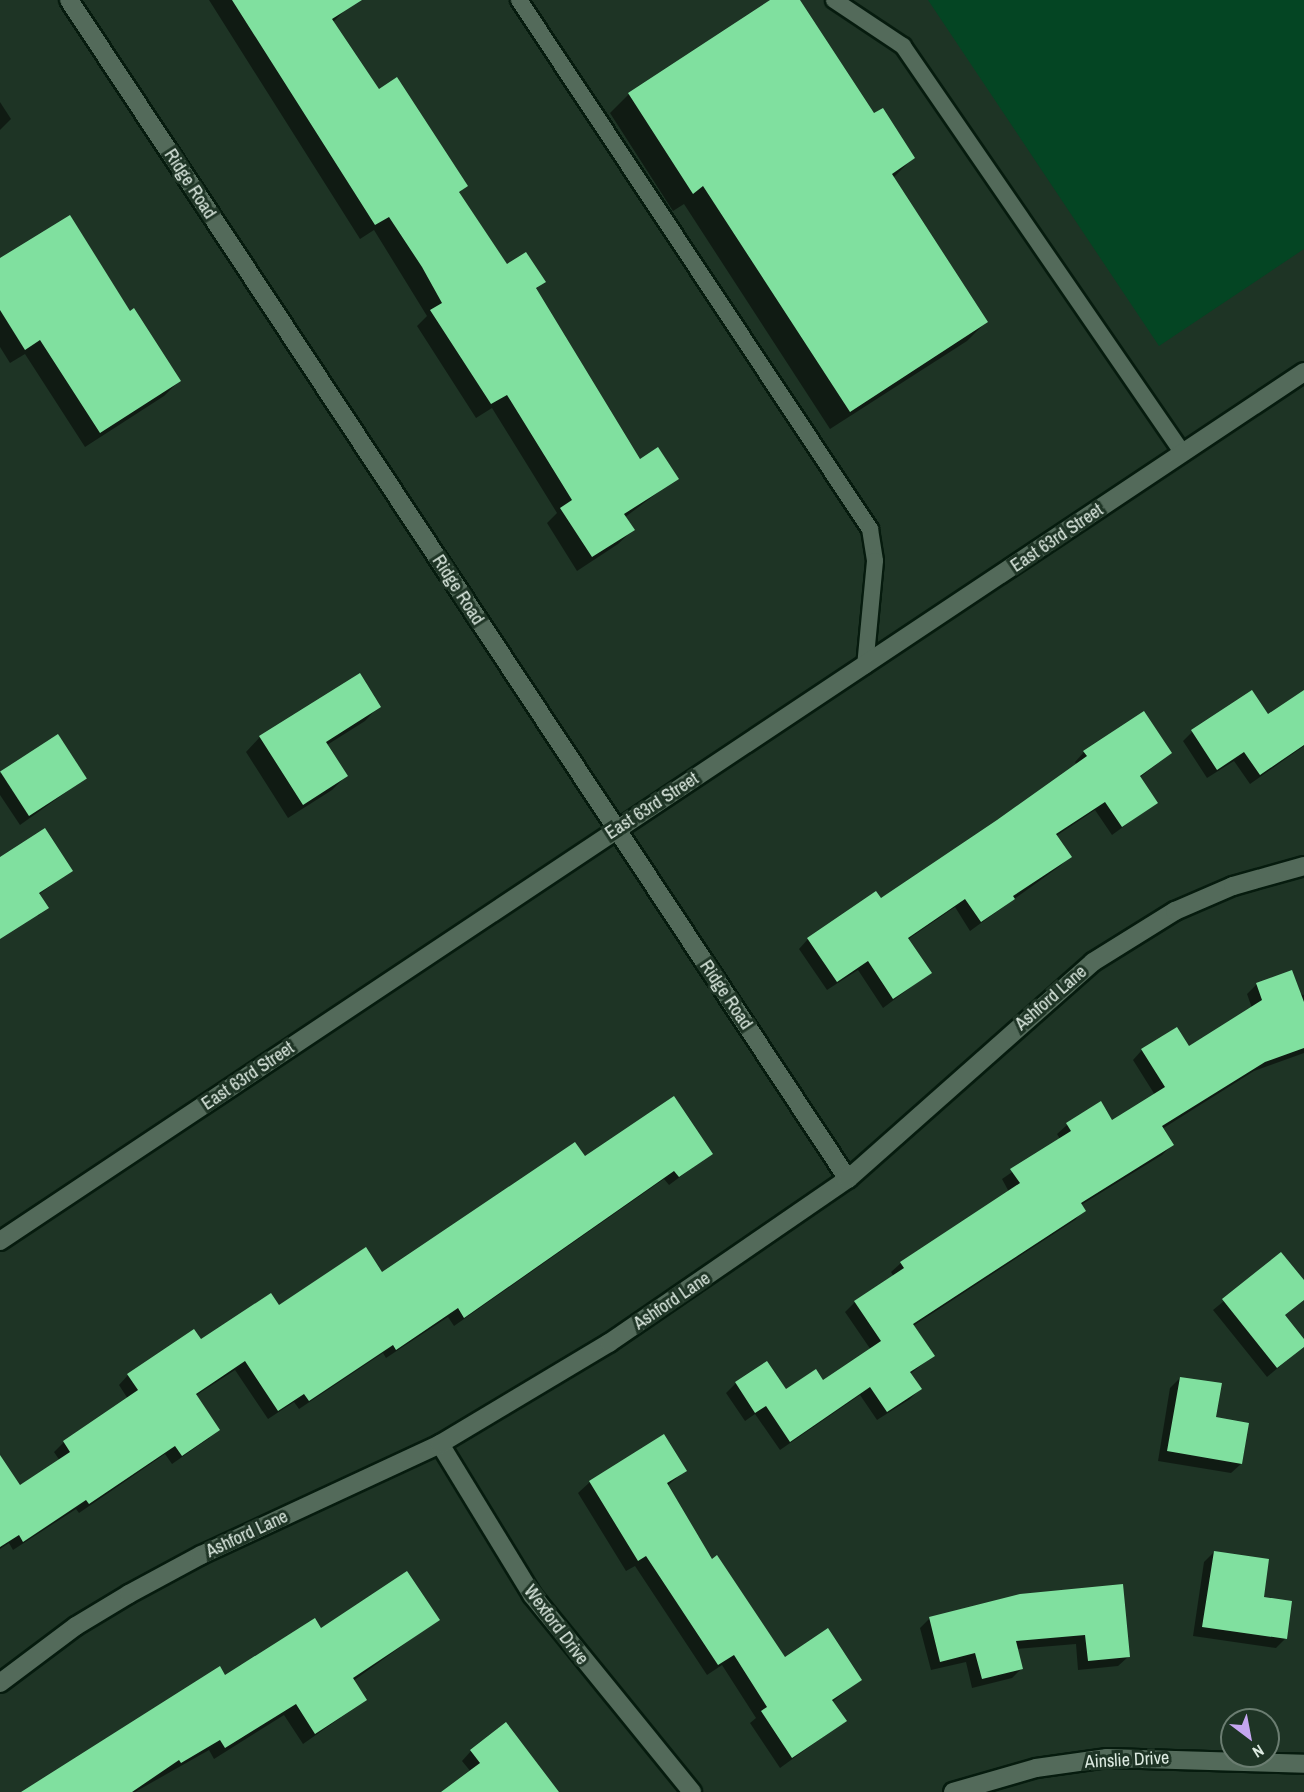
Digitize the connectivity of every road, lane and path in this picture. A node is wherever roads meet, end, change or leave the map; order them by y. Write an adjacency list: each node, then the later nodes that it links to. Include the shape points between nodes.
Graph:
1 (69, 0): 7 (street, Ridge Road)
2 (519, 0): 6 (lane, via 870,530 875,561)
3 (834, 0): 5 (lane, via 903,45)
4 (1304, 372): 5 (street, East 63rd Street)
5 (1183, 453): 6 (street, East 63rd Street)
6 (866, 666): 7 (street, East 63rd Street)
7 (616, 830): 9 (street, Ridge Road); 10 (street, East 63rd Street)
8 (1304, 866): 9 (street, Ashford Lane, via 1233,886 1185,907 1093,962)
9 (848, 1179): 11 (street, Ashford Lane, via 609,1343)
10 (0, 1241)
11 (440, 1444): 12 (street, Ashford Lane, via 201,1555 76,1626); 14 (street, Wexford Drive, via 532,1594)
12 (0, 1683)
13 (1304, 1764): 15 (street, Ainslie Drive, via 1107,1758 1036,1768)
14 (692, 1792)
15 (953, 1792)

